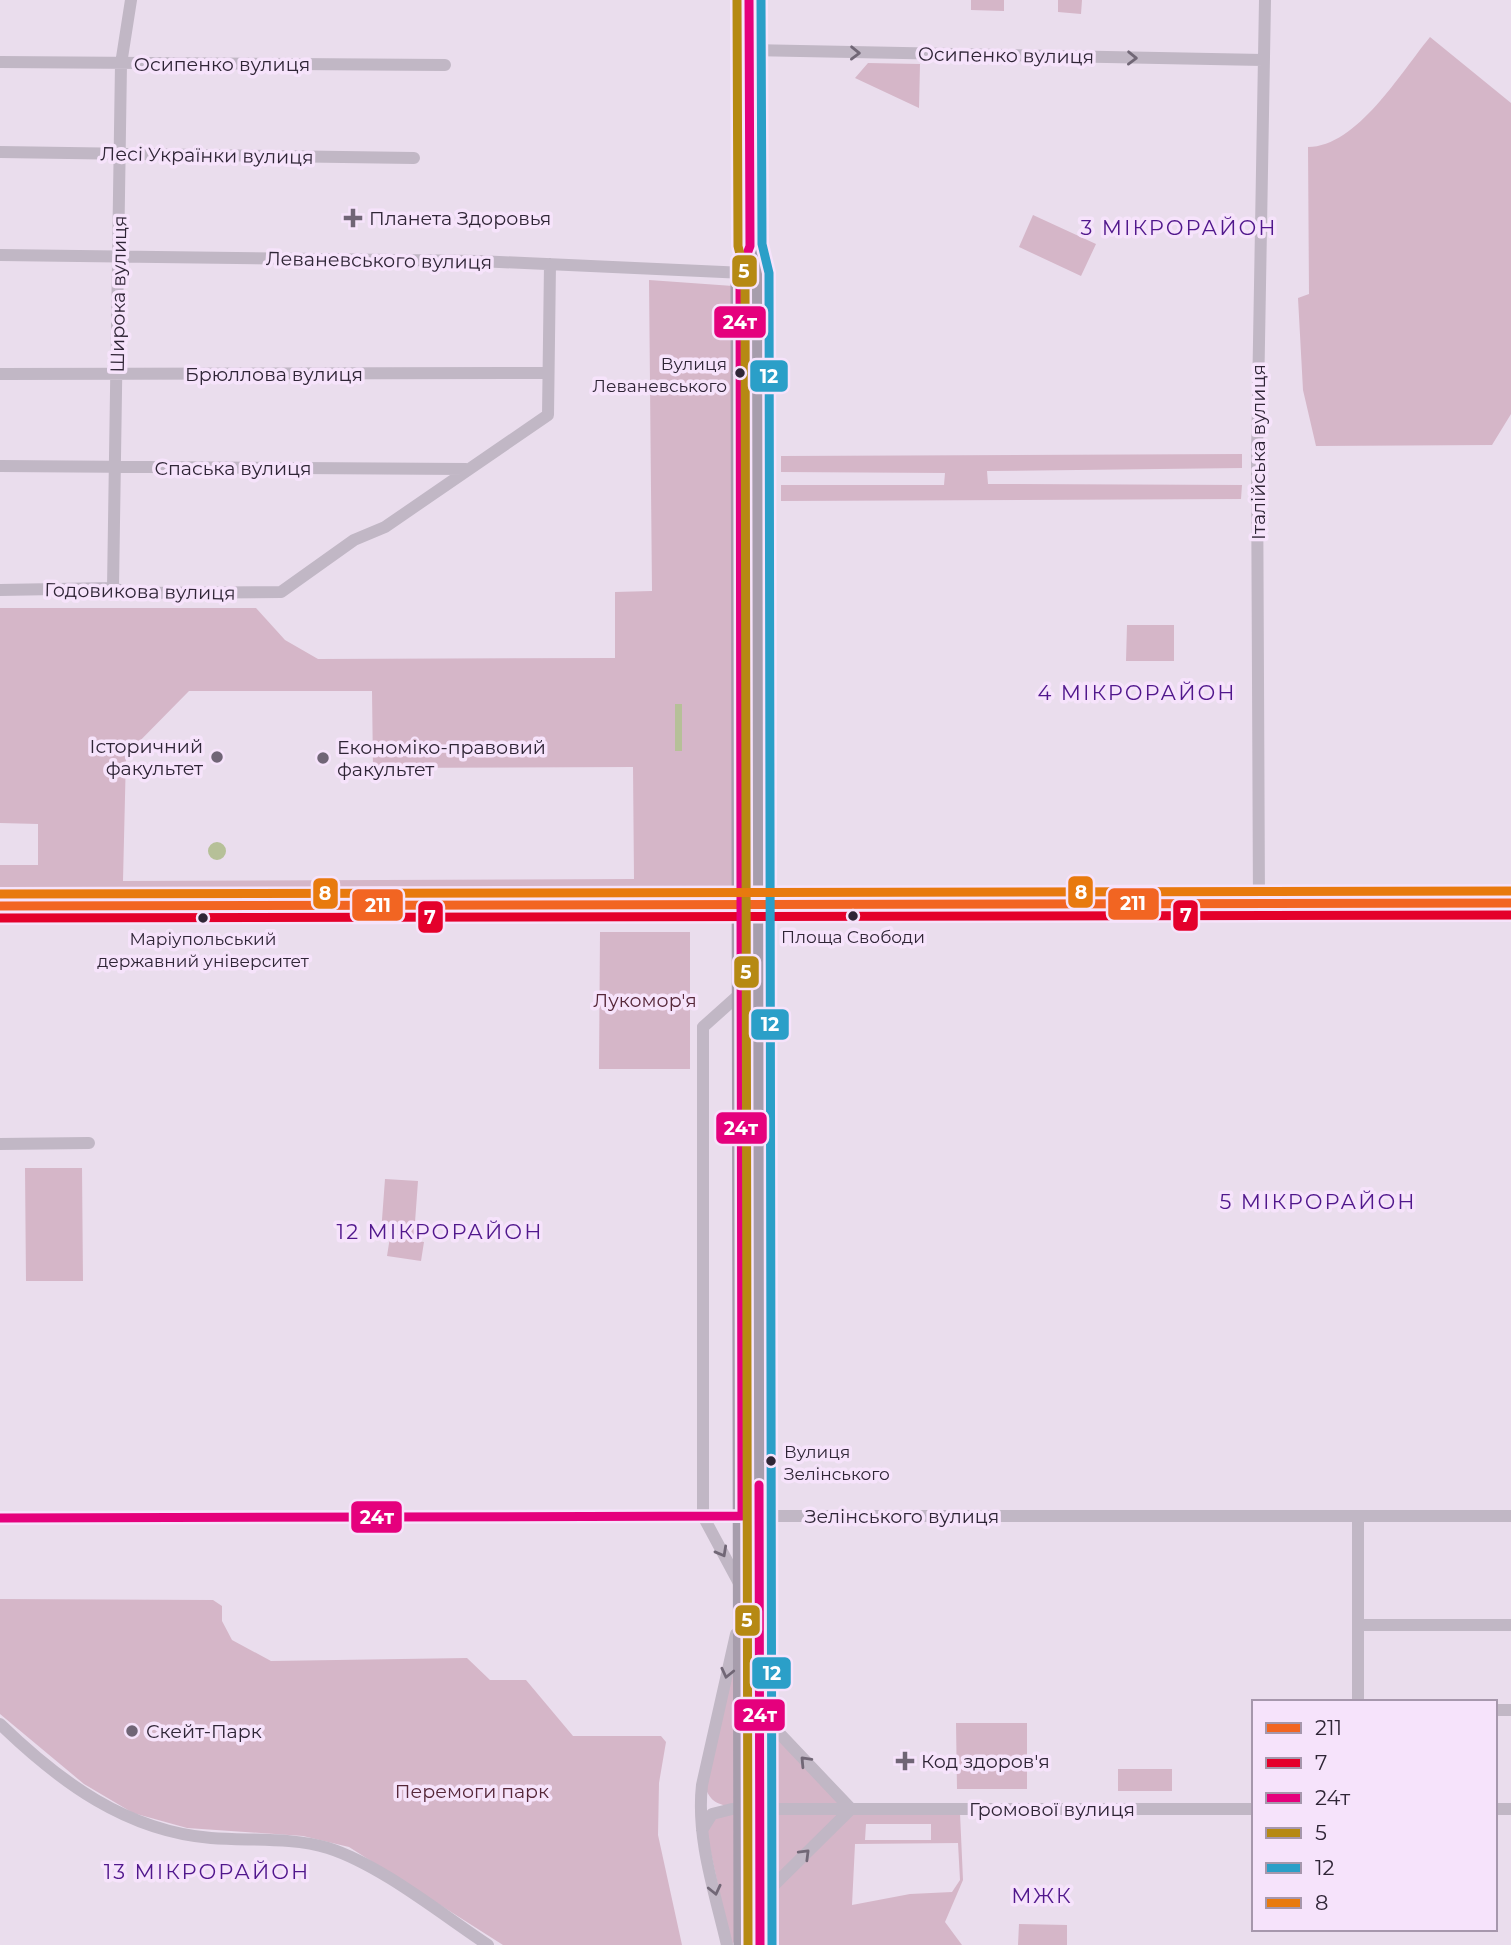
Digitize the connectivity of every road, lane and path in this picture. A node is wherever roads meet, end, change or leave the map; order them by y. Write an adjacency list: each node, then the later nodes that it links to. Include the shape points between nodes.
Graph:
1 (131, 0): 7 (street, Широка вулиця)
2 (749, 0): 4 (highway)
3 (1265, 0): 5 (street, Італійська вулиця)
4 (749, 50): 5 (street, Осипенко вулиця, one-way to 5); 15 (highway)
5 (1263, 60): 25 (street, Італійська вулиця, via 1257,456)
6 (0, 62): 7 (street, Осипенко вулиця)
7 (121, 64): 8 (street, Осипенко вулиця); 10 (street, Широка вулиця)
8 (445, 65)
9 (0, 152): 10 (street, Лесі Українки вулиця)
10 (120, 154): 11 (street, Лесі Українки вулиця); 13 (street, Широка вулиця)
11 (414, 158)
12 (0, 255): 13 (street, Леваневського вулиця)
13 (118, 256): 14 (street, Леваневського вулиця); 18 (street, Широка вулиця)
14 (550, 264): 15 (street, Леваневського вулиця); 17 (street)
15 (749, 273): 27 (highway)
16 (0, 373): 18 (street, Брюллова вулиця)
17 (548, 373): 18 (street, Брюллова вулиця); 21 (street, via 548,415)
18 (116, 374): 20 (street, Широка вулиця)
19 (0, 466): 20 (street, Спаська вулиця)
20 (115, 468): 21 (street, Спаська вулиця); 22 (street, Широка вулиця)
21 (466, 469): 22 (street, Годовикова вулиця, via 281,592 130,593)
22 (113, 588): 23 (street, Годовикова вулиця)
23 (0, 590)
24 (1511, 903): 25 (main road)
25 (1259, 904): 27 (main road)
26 (0, 906): 27 (main road)
27 (750, 906): 28 (highway); 32 (highway)
28 (741, 993): 31 (street, via 703,1027); 32 (highway)
29 (89, 1143): 30 (street)
30 (0, 1144)
31 (703, 1516): 32 (street, Зелінського вулиця); 35 (street, Зелінського вулиця); 36 (street, one-way to 36)
32 (751, 1516): 33 (street, Зелінського вулиця); 36 (highway); 40 (highway)
33 (1358, 1516): 34 (street, Зелінського вулиця); 37 (street)
34 (1511, 1516)
35 (0, 1518)
36 (742, 1597): 42 (street, one-way to 42); 48 (highway)
37 (1358, 1625): 38 (street); 39 (street)
38 (1511, 1625)
39 (1358, 1700)
40 (759, 1713): 44 (street, one-way to 40); 47 (highway)
41 (0, 1724): 49 (street, via 79,1790 130,1820 186,1836 303,1844 346,1854)
42 (702, 1785): 46 (street); 46 (street, via 709,1802 726,1809 706,1821)
43 (777, 1809): 44 (street, Громової вулиця)
44 (851, 1809): 45 (street, Громової вулиця); 47 (street, one-way to 44)
45 (1252, 1809)
46 (702, 1834): 48 (street, one-way to 48)
47 (760, 1899): 48 (highway)
48 (741, 1944)
49 (488, 1945)

